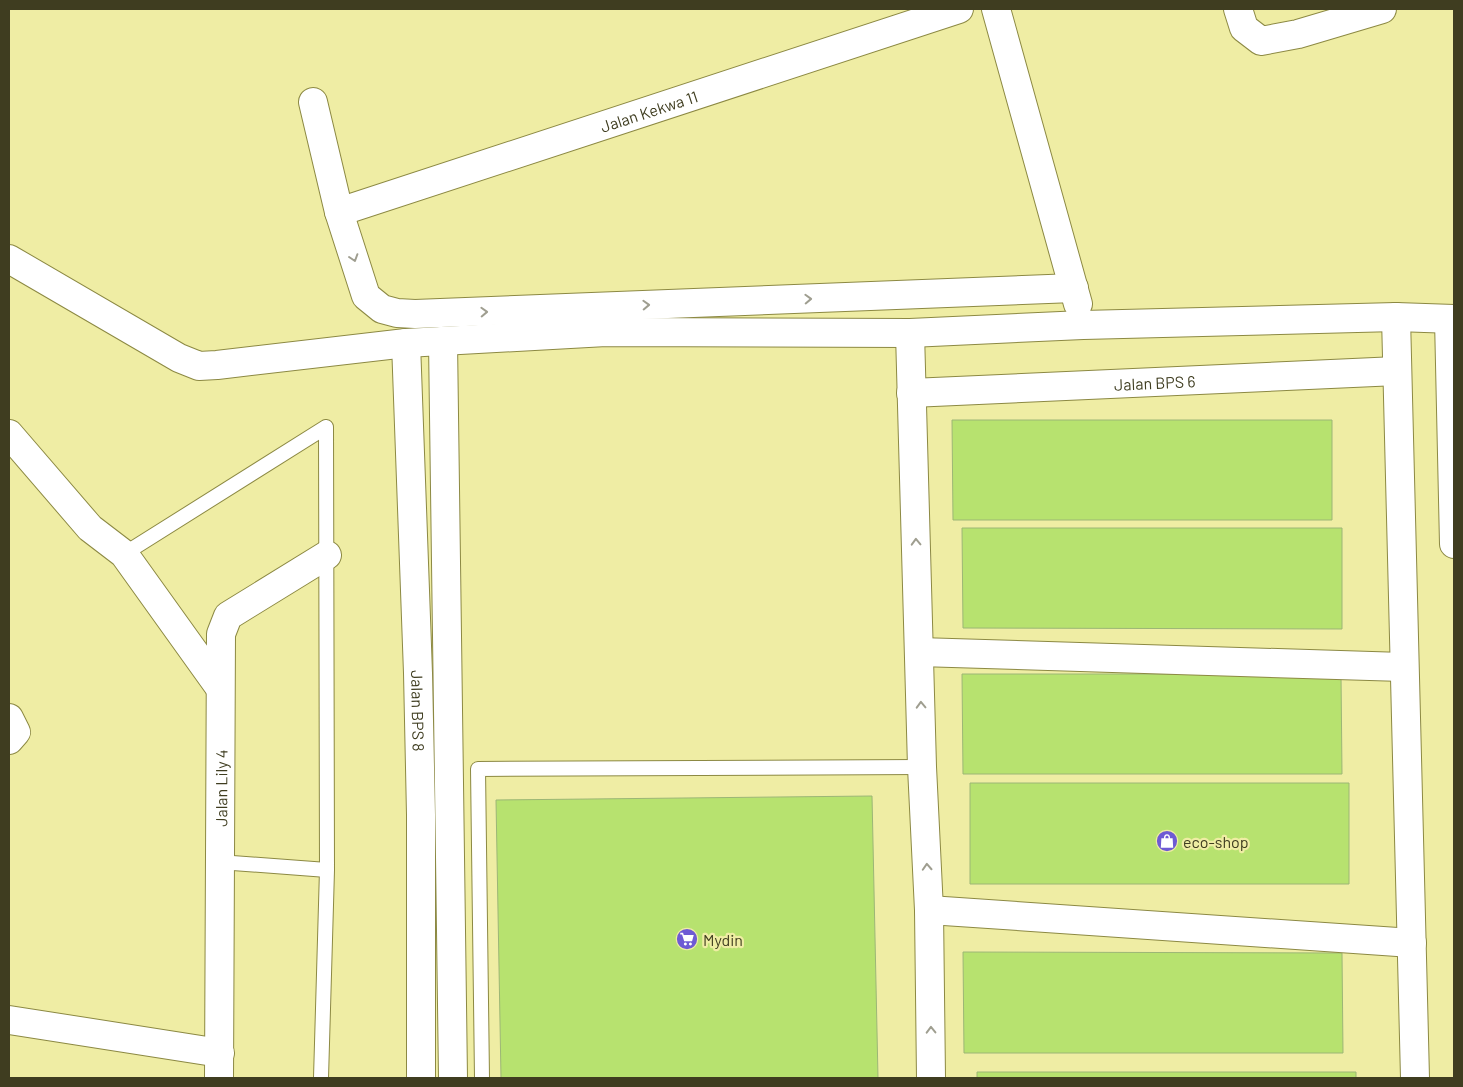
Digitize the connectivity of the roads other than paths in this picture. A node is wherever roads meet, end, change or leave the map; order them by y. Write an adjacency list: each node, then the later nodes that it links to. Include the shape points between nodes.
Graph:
1 (959, 9): 6 (street, Jalan Kekwa 11)
2 (996, 9): 8 (street)
3 (1382, 9): 4 (street, via 1298,34 1261,41)
4 (1241, 18)
5 (313, 102): 6 (street)
6 (339, 212): 8 (street, one-way to 8, via 366,296 382,309 397,314)
7 (9, 261): 14 (street, via 179,358 199,366)
8 (1074, 288): 11 (street)
9 (1396, 317): 10 (street); 11 (street); 15 (street)
10 (1452, 319): 18 (street)
11 (1083, 325): 12 (street)
12 (910, 333): 13 (street, via 606,332); 16 (street)
13 (443, 341): 14 (street); 33 (street)
14 (406, 343): 32 (street, Jalan BPS 8, via 421,815)
15 (1397, 371): 16 (street, Jalan BPS 6); 22 (street)
16 (911, 393): 21 (street, one-way to 16)
17 (9, 434): 19 (street, via 90,528)
18 (1454, 544)
19 (124, 554): 20 (lane, via 326,427); 23 (street)
20 (327, 555): 23 (street, Jalan Lily 4, via 228,616 221,634); 26 (lane)
21 (919, 652): 22 (street); 24 (street, one-way to 21)
22 (1403, 667): 28 (street)
23 (220, 688): 25 (street, Jalan Lily 4)
24 (922, 767): 27 (street, one-way to 24); 34 (lane, via 478,769)
25 (219, 862): 26 (lane); 30 (street, Jalan Lily 4)
26 (327, 870): 31 (lane)
27 (929, 910): 28 (street); 35 (street, one-way to 27)
28 (1412, 943): 36 (street)
29 (9, 1020): 30 (street)
30 (219, 1066)
31 (321, 1078)
32 (420, 1078)
33 (453, 1078)
34 (482, 1078)
35 (931, 1078)
36 (1415, 1078)

